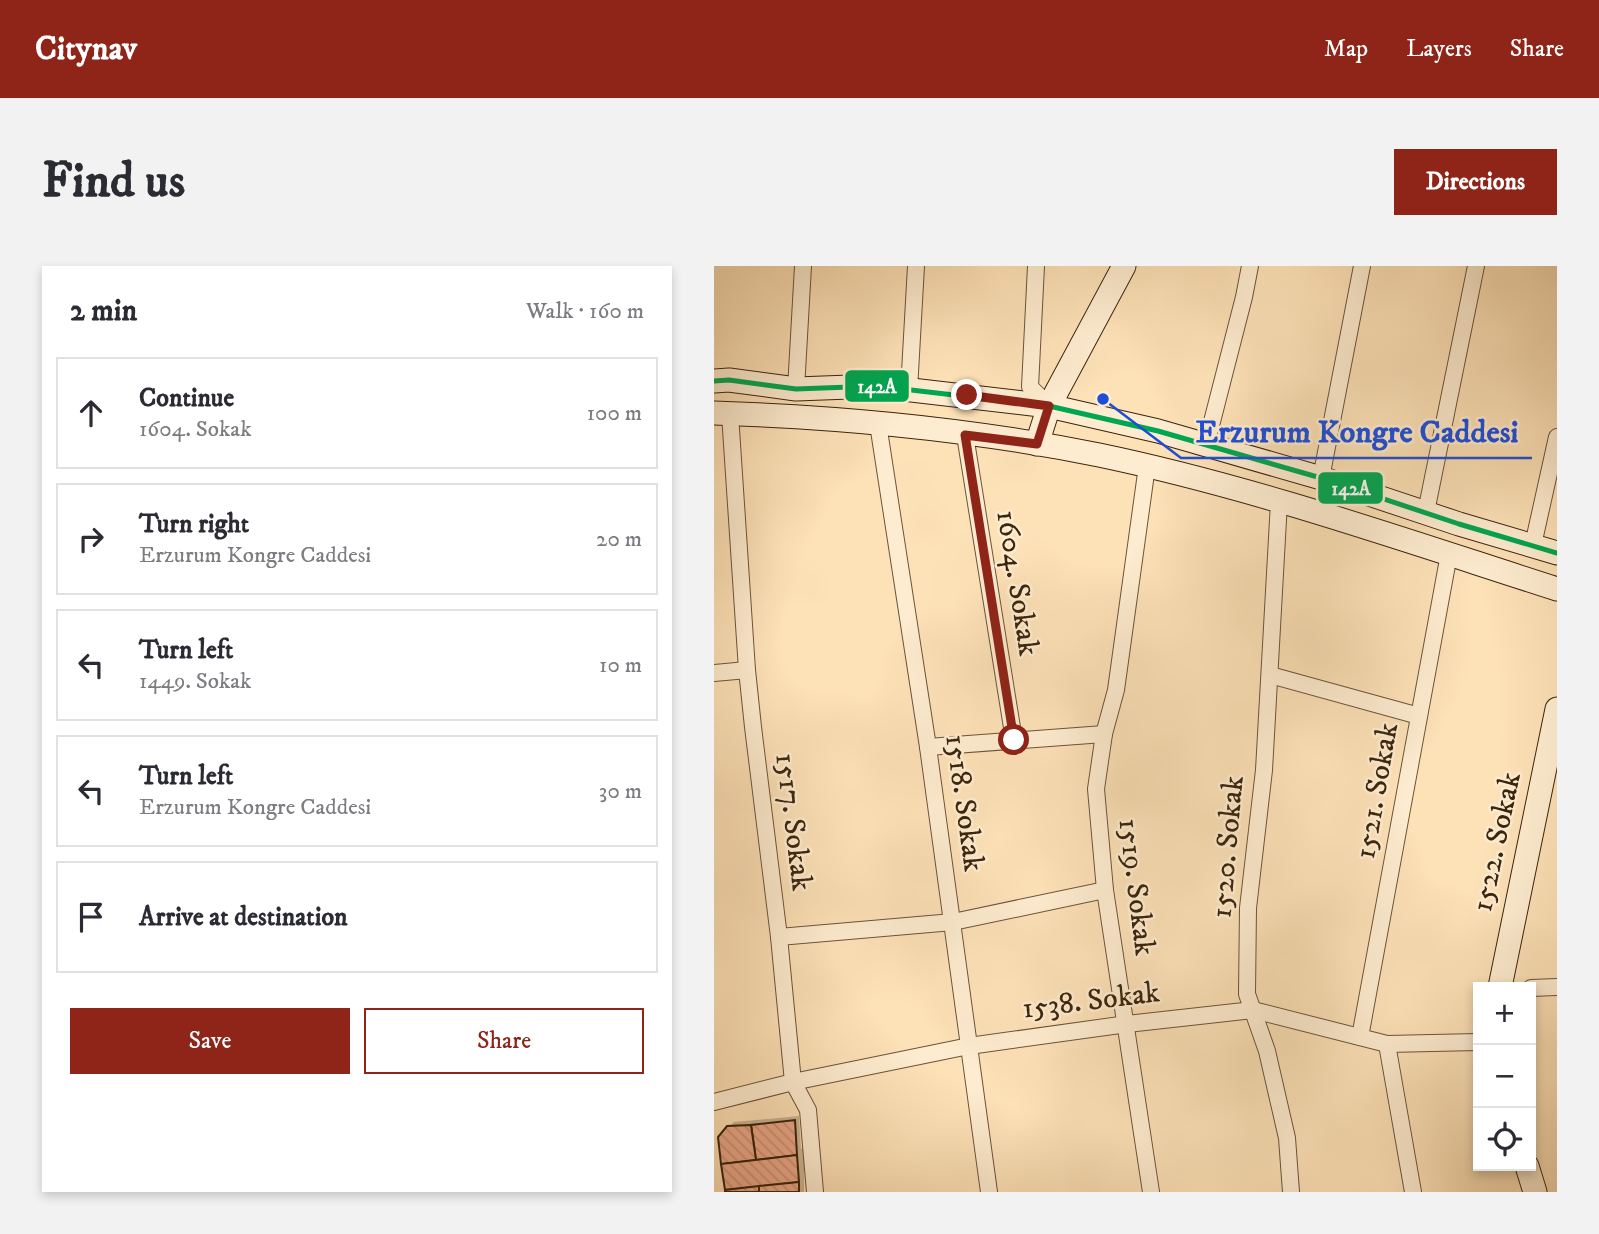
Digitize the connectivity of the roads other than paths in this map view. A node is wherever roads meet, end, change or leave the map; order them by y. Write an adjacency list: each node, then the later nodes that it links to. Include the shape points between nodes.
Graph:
1 (803, 266): 9 (street)
2 (916, 266): 10 (street)
3 (1036, 266): 11 (street, via 1030,387)
4 (1124, 266): 11 (main road)
5 (1250, 266): 17 (street)
6 (1362, 266): 19 (street)
7 (1476, 266): 21 (street)
8 (714, 381): 9 (main road)
9 (796, 389): 10 (main road, via 877,386)
10 (909, 390): 11 (main road)
11 (1049, 406): 16 (main road); 17 (main road)
12 (722, 413): 13 (main road); 26 (street, 1517. Sokak)
13 (878, 424): 14 (main road); 33 (street, 1518. Sokak)
14 (965, 435): 16 (main road); 32 (street, 1604. Sokak)
15 (1557, 437): 22 (street)
16 (1037, 444): 18 (main road)
17 (1206, 445): 19 (main road)
18 (1147, 466): 20 (main road); 31 (street, 1519. Sokak, via 1116,690)
19 (1321, 478): 21 (main road)
20 (1279, 502): 24 (main road); 28 (street, 1520. Sokak)
21 (1426, 513): 22 (main road)
22 (1533, 545): 23 (main road)
23 (1557, 553)
24 (1449, 554): 25 (main road); 30 (street, 1521. Sokak)
25 (1557, 589)
26 (747, 670): 27 (street); 36 (street, 1517. Sokak)
27 (714, 673)
28 (1270, 675): 30 (street); 40 (street, 1520. Sokak, via 1248,908 1247,994)
29 (1557, 709): 37 (main road, 1522. Sokak)
30 (1419, 716): 42 (street, 1521. Sokak)
31 (1104, 734): 32 (street); 34 (street, 1519. Sokak, via 1096,789)
32 (1014, 740): 33 (street)
33 (928, 747): 35 (street, 1518. Sokak)
34 (1105, 890): 35 (street); 41 (street, 1519. Sokak)
35 (953, 922): 36 (street); 45 (street, 1518. Sokak)
36 (779, 937): 46 (street, 1517. Sokak)
37 (1501, 982)
38 (1557, 987): 39 (street)
39 (1536, 988)
40 (1253, 1010): 41 (street, 1538. Sokak); 42 (street, 1538. Sokak); 52 (street, 1520. Sokak, via 1287,1138)
41 (1127, 1024): 45 (street, 1538. Sokak); 51 (street, 1519. Sokak)
42 (1360, 1037): 44 (street, 1538. Sokak)
43 (1473, 1042): 44 (street, 1538. Sokak)
44 (1387, 1044): 53 (street)
45 (969, 1046): 46 (street, 1538. Sokak); 50 (street, 1518. Sokak)
46 (793, 1082): 47 (street, 1538. Sokak); 49 (street, 1517. Sokak, via 808,1110)
47 (714, 1102)
48 (1529, 1171): 54 (main road)
49 (815, 1192)
50 (989, 1192)
51 (1151, 1192)
52 (1291, 1192)
53 (1413, 1192)
54 (1535, 1192)

